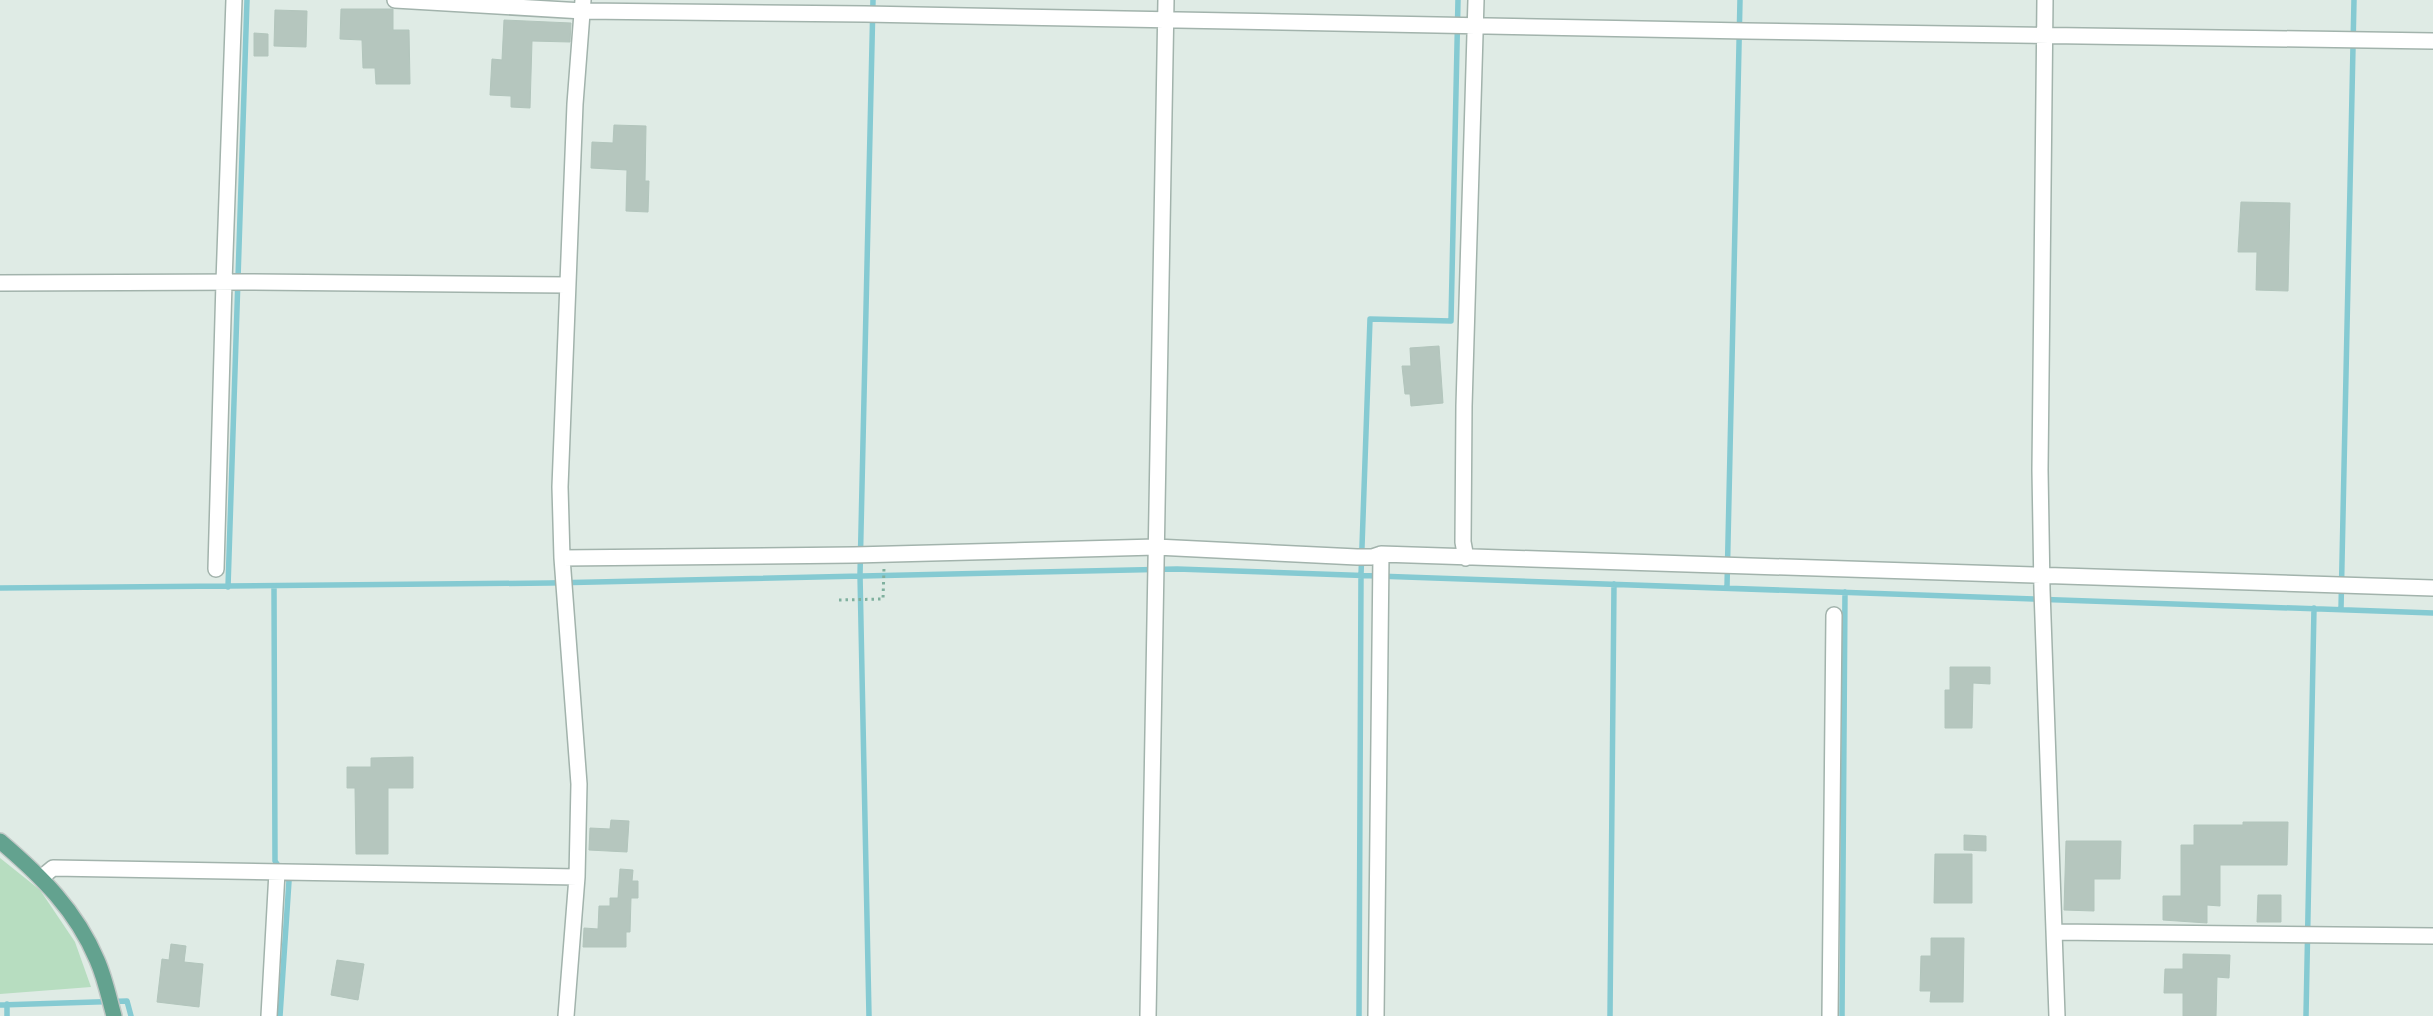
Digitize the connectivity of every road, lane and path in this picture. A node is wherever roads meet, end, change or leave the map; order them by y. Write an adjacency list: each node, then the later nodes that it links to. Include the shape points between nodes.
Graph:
1 (234, 0): 11 (street)
2 (395, 0): 6 (street)
3 (1166, 0): 7 (street)
4 (1476, 0): 8 (street)
5 (2045, 0): 9 (street)
6 (583, 6): 7 (street); 13 (street)
7 (1166, 19): 8 (street); 14 (street)
8 (1471, 25): 9 (street); 16 (street, via 1464,406 1463,542)
9 (2044, 34): 10 (street); 20 (street)
10 (2433, 41)
11 (233, 282): 12 (street); 13 (street); 19 (street)
12 (0, 283)
13 (567, 286): 15 (street, via 560,488)
14 (1156, 547): 15 (street); 17 (street); 33 (street)
15 (562, 558): 27 (street, via 579,784)
16 (1466, 558): 17 (street); 20 (street)
17 (1374, 564): 34 (street)
18 (884, 568): 22 (path, via 883,599)
19 (216, 569)
20 (2041, 574): 21 (street); 28 (street)
21 (2433, 588)
22 (839, 600)
23 (1834, 616): 35 (street)
24 (0, 841): 26 (main road)
25 (283, 872): 26 (street, via 53,868); 27 (street); 31 (street)
26 (42, 877): 30 (main road, via 74,917 97,960)
27 (577, 877): 32 (street)
28 (2054, 932): 29 (street); 36 (street)
29 (2433, 936)
30 (111, 1006)
31 (269, 1016)
32 (566, 1016)
33 (1148, 1016)
34 (1376, 1016)
35 (1830, 1016)
36 (2057, 1016)

